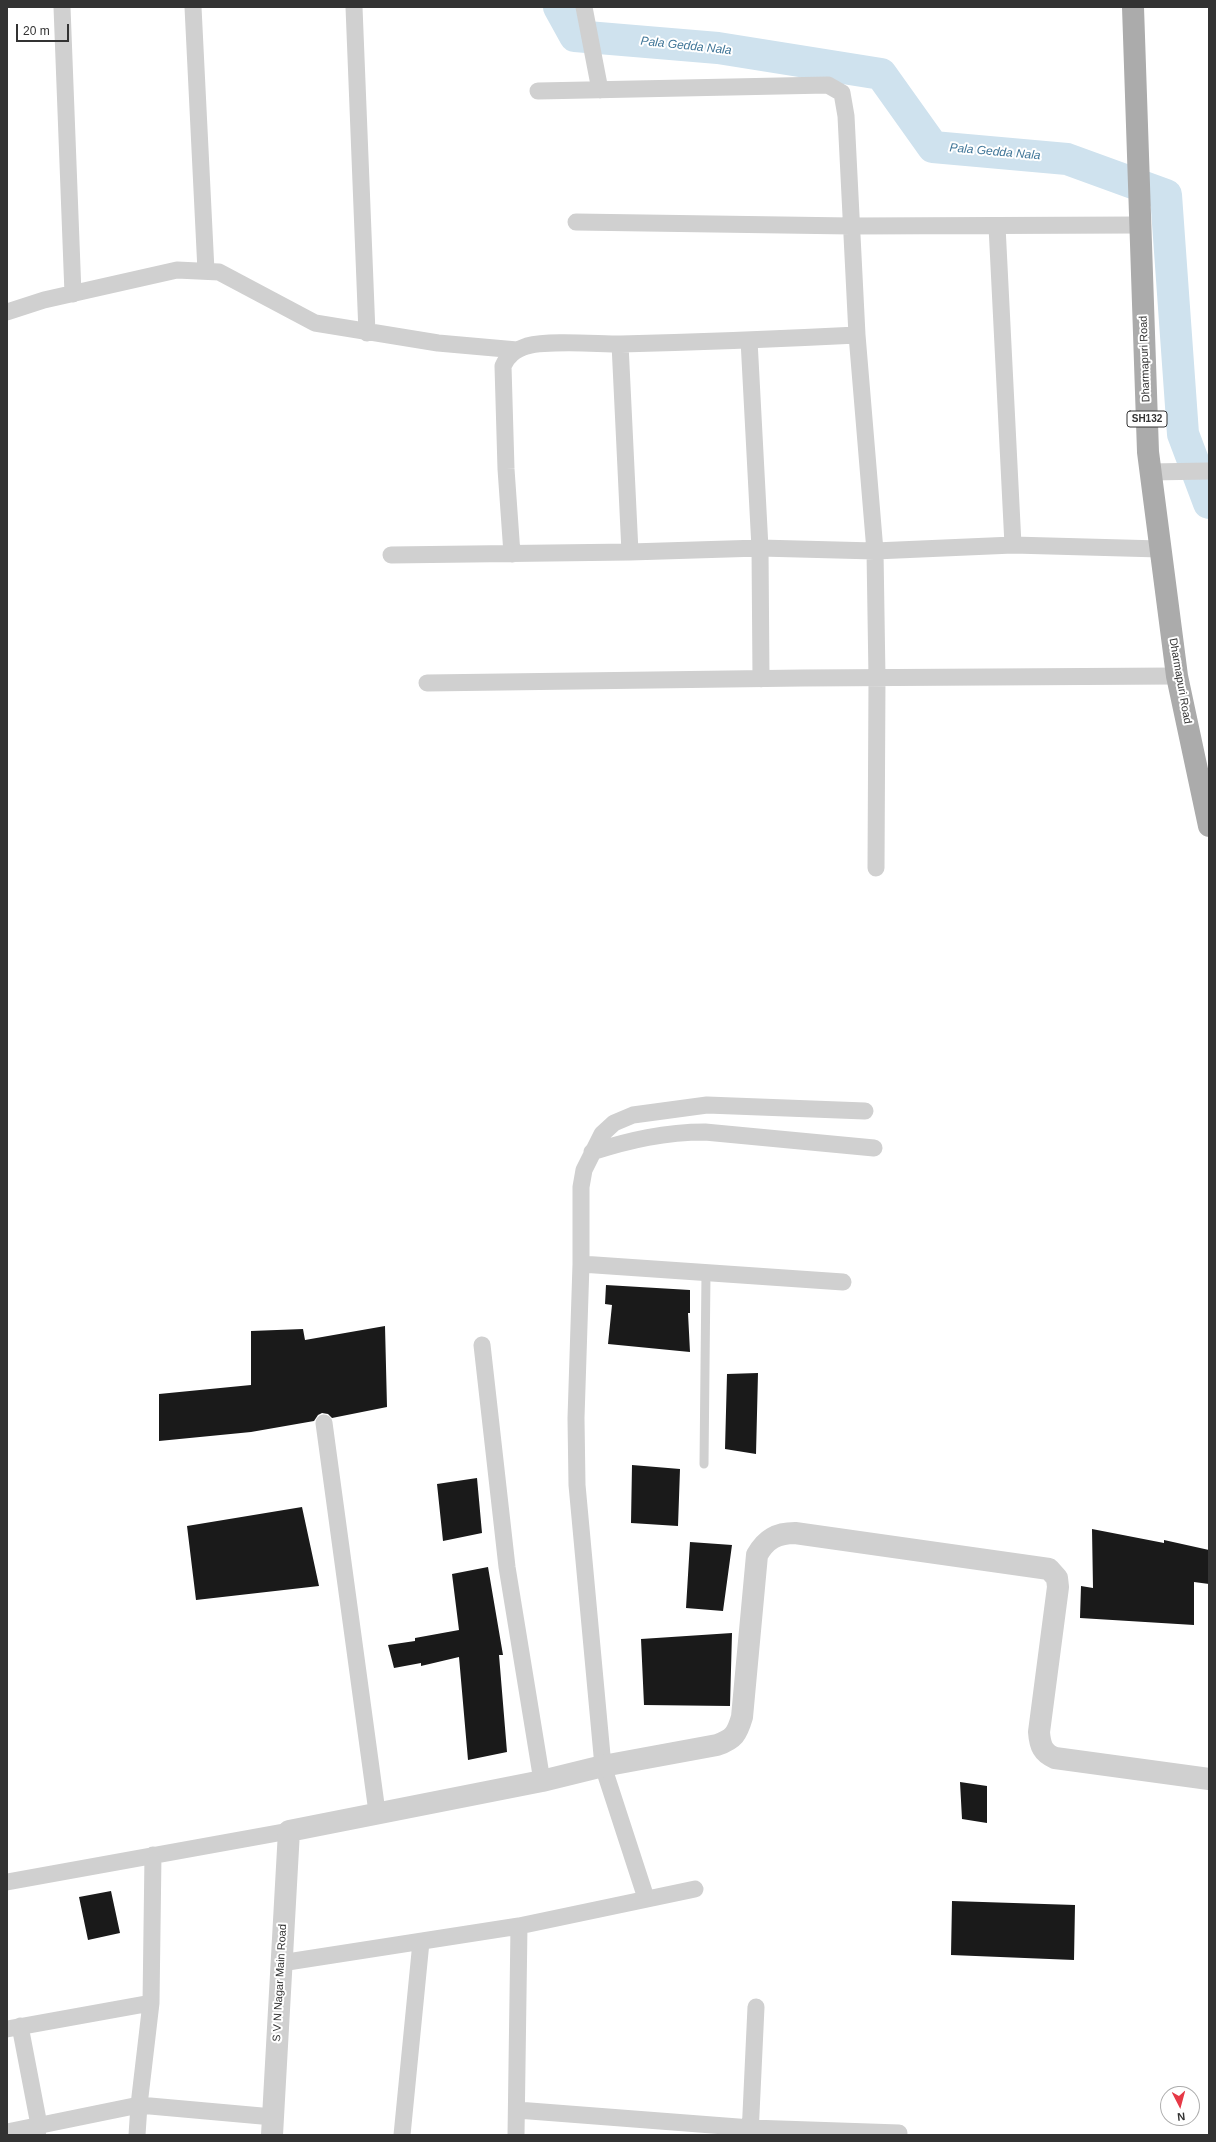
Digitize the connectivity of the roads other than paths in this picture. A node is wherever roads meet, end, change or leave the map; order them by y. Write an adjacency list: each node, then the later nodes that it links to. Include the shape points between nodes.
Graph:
1 (62, 7): 13 (street)
2 (193, 7): 12 (street)
3 (354, 7): 15 (street)
4 (1133, 7): 9 (main road, Dharmapuri Road / SH132)
5 (584, 8): 6 (street)
6 (600, 90): 7 (street); 10 (street, via 828,85 836,88 842,93 846,116)
7 (538, 91)
8 (576, 222): 10 (street)
9 (1140, 225): 11 (street); 21 (main road, Dharmapuri Road / SH132)
10 (851, 226): 11 (street); 16 (street)
11 (997, 226): 22 (street)
12 (206, 271): 13 (street, via 177,270); 15 (street, via 219,272 315,323)
13 (73, 294): 14 (street)
14 (7, 312)
15 (367, 333): 19 (street)
16 (857, 335): 17 (street); 25 (street)
17 (748, 340): 18 (street); 23 (street)
18 (620, 344): 19 (street, via 546,344); 26 (street)
19 (517, 350): 27 (street, via 507,357 503,366)
20 (1209, 471): 21 (street)
21 (1150, 472): 24 (main road, Dharmapuri Road / SH132)
22 (1013, 545): 24 (street); 25 (street)
23 (760, 548): 25 (street); 26 (street); 31 (street)
24 (1160, 549): 29 (main road, Dharmapuri Road / SH132)
25 (875, 551): 30 (street)
26 (630, 552): 27 (street)
27 (512, 554): 28 (street)
28 (391, 555)
29 (1177, 676): 30 (street); 33 (main road, Dharmapuri Road / SH132)
30 (877, 678): 31 (street); 34 (street)
31 (761, 679): 32 (street)
32 (427, 683)
33 (1209, 826)
34 (876, 868)
35 (865, 1112): 37 (street, via 708,1106 633,1115 614,1123 602,1134)
36 (874, 1148): 37 (street, via 680,1132 635,1139)
37 (592, 1152): 38 (street, via 584,1170 581,1187)
38 (581, 1264): 39 (street); 44 (street, via 576,1418 577,1485)
39 (706, 1273): 40 (street); 43 (lane)
40 (842, 1282)
41 (482, 1345): 46 (street, via 507,1567)
42 (324, 1424): 47 (street)
43 (704, 1464)
44 (603, 1766): 45 (street, via 717,1745 730,1740 738,1730 742,1717 757,1555 762,1544 772,1537 782,1533 795,1533 1049,1569 1057,1578 1058,1587 1040,1732 1042,1748 1046,1754 1055,1758); 46 (street); 52 (street)
45 (1209, 1779)
46 (542, 1781): 47 (street)
47 (377, 1812): 48 (street)
48 (288, 1831): 49 (street); 55 (street, S V N Nagar Main Road)
49 (153, 1855): 50 (street); 56 (street)
50 (7, 1882)
51 (695, 1889): 52 (street)
52 (646, 1898): 53 (street)
53 (520, 1926): 54 (street); 60 (street)
54 (421, 1942): 55 (street); 67 (street)
55 (281, 1963): 61 (street, S V N Nagar Main Road)
56 (151, 2003): 58 (street); 59 (street)
57 (756, 2007): 63 (street)
58 (13, 2027): 62 (street)
59 (138, 2105): 61 (street); 62 (street); 66 (street)
60 (517, 2110): 63 (street); 68 (street)
61 (272, 2126)
62 (38, 2130): 64 (street)
63 (751, 2131): 65 (street)
64 (7, 2132)
65 (899, 2133)
66 (137, 2135)
67 (402, 2135)
68 (516, 2135)

